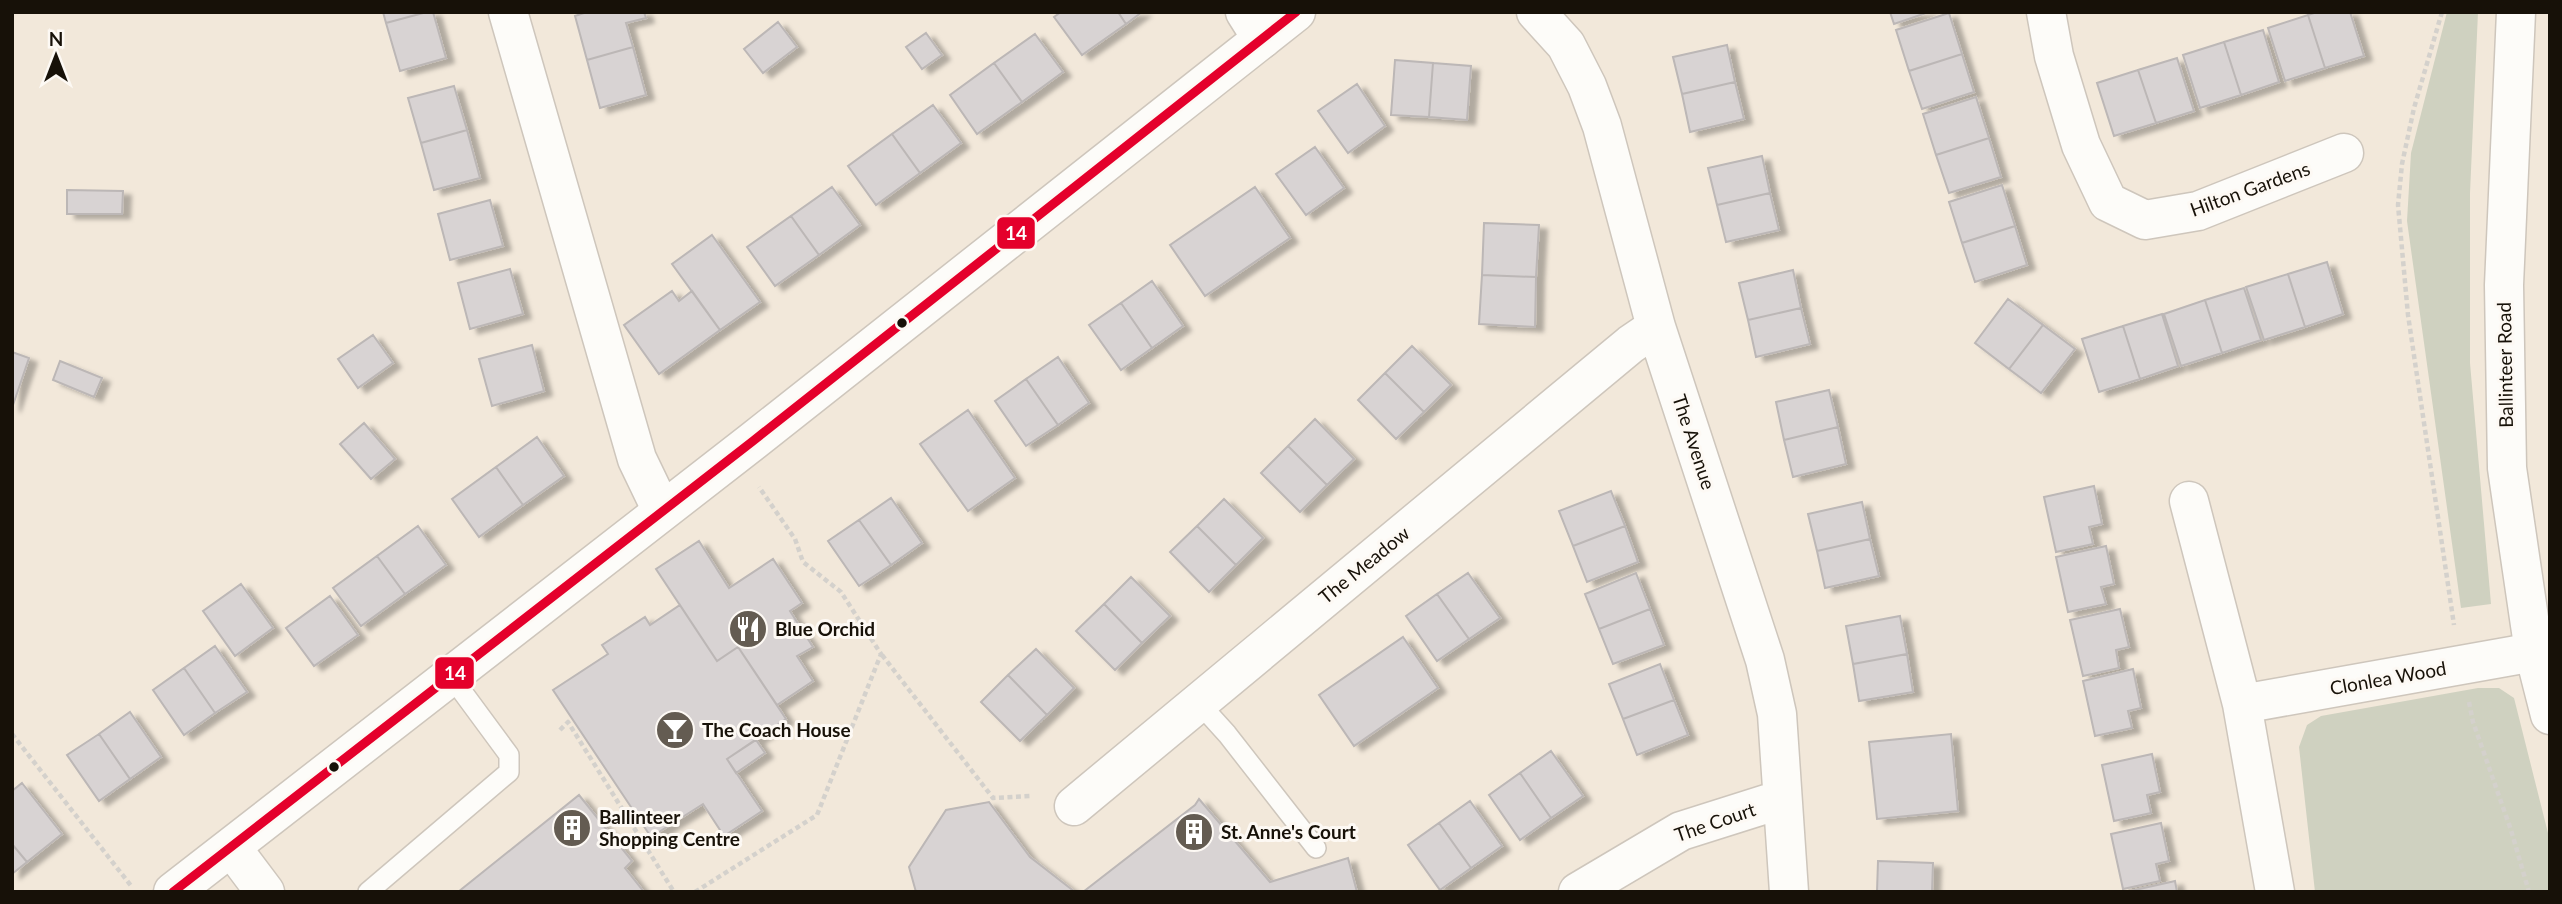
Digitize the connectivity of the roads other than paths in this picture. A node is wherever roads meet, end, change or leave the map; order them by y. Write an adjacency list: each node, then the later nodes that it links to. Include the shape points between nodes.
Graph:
1 (508, 12): 10 (street, via 637,458)
2 (1296, 12): 6 (street)
3 (1536, 12): 8 (street, The Avenue, via 1566,46 1587,86)
4 (2046, 12): 7 (street, Hilton Gardens, via 2054,56 2086,157 2108,202 2145,220 2198,211)
5 (2516, 12): 11 (street, Ballinteer Road, via 2504,285 2507,468)
6 (1253, 26): 10 (street)
7 (2344, 153)
8 (1656, 327): 13 (street, The Meadow); 16 (street, The Avenue, via 1765,660 1777,714)
9 (2189, 501): 14 (street)
10 (662, 511): 12 (street)
11 (2534, 652): 14 (street, Clonlea Wood); 15 (street, Ballinteer Road)
12 (450, 675): 18 (street); 22 (lane, via 509,755 509,772)
13 (1198, 702): 17 (street, The Meadow); 19 (lane)
14 (2242, 705): 25 (street)
15 (2550, 715)
16 (1782, 799): 23 (street, The Court, via 1681,831); 24 (street, The Avenue)
17 (1073, 806)
18 (232, 848): 20 (street); 21 (street)
19 (1316, 848)
20 (173, 892)
21 (265, 892)
22 (368, 892)
23 (1578, 892)
24 (1788, 892)
25 (2274, 892)

